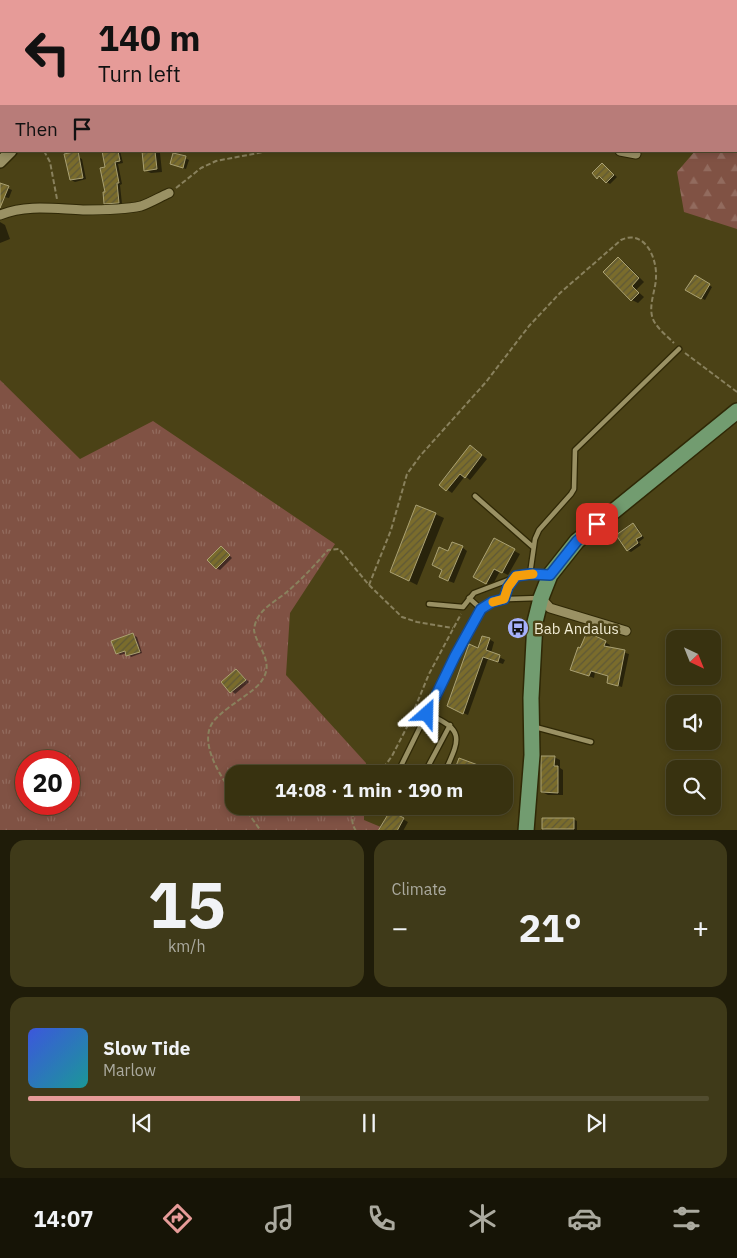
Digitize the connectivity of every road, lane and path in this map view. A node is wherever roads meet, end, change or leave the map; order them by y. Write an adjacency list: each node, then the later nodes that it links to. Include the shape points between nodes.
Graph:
1 (10, 152): 6 (street)
2 (45, 152): 8 (path, via 50,162)
3 (264, 152): 7 (path, via 216,161 201,168)
4 (625, 152): 5 (street)
5 (636, 154)
6 (0, 162)
7 (169, 193): 8 (street, via 141,206 82,210)
8 (59, 207): 9 (street, via 9,211)
9 (0, 215)
10 (679, 349): 11 (path); 14 (lane, via 575,450 574,488 539,530); 18 (path, via 652,317 656,275 653,258 645,243 629,236 560,293 420,456 407,474 391,530)
11 (737, 392)
12 (737, 411): 16 (main road, via 577,541)
13 (475, 496): 14 (lane)
14 (533, 548): 15 (lane)
15 (530, 574): 16 (lane); 17 (lane)
16 (550, 575): 20 (main road)
17 (516, 576): 19 (lane, via 474,593); 21 (lane)
18 (369, 585): 25 (path, via 402,617); 35 (path, via 339,549 328,550 307,574 256,620 254,630 265,657 266,673 256,688 212,722 208,734 213,760)
19 (470, 598): 23 (lane); 24 (lane)
20 (541, 598): 21 (lane); 26 (street, via 550,608); 29 (main road, via 535,622 530,698)
21 (504, 599): 24 (lane)
22 (429, 604): 23 (lane)
23 (463, 607): 25 (path)
24 (481, 609): 27 (lane)
25 (453, 628): 31 (path)
26 (626, 631)
27 (427, 714): 28 (lane); 32 (lane)
28 (450, 725): 33 (lane); 34 (lane, via 456,734 456,747)
29 (532, 726): 30 (lane); 40 (main road)
30 (592, 742)
31 (386, 765)
32 (402, 765)
33 (429, 765)
34 (448, 765)
35 (225, 779)
36 (250, 815): 38 (path)
37 (352, 815): 39 (path, via 352,824)
38 (261, 830)
39 (356, 830)
40 (526, 830)

